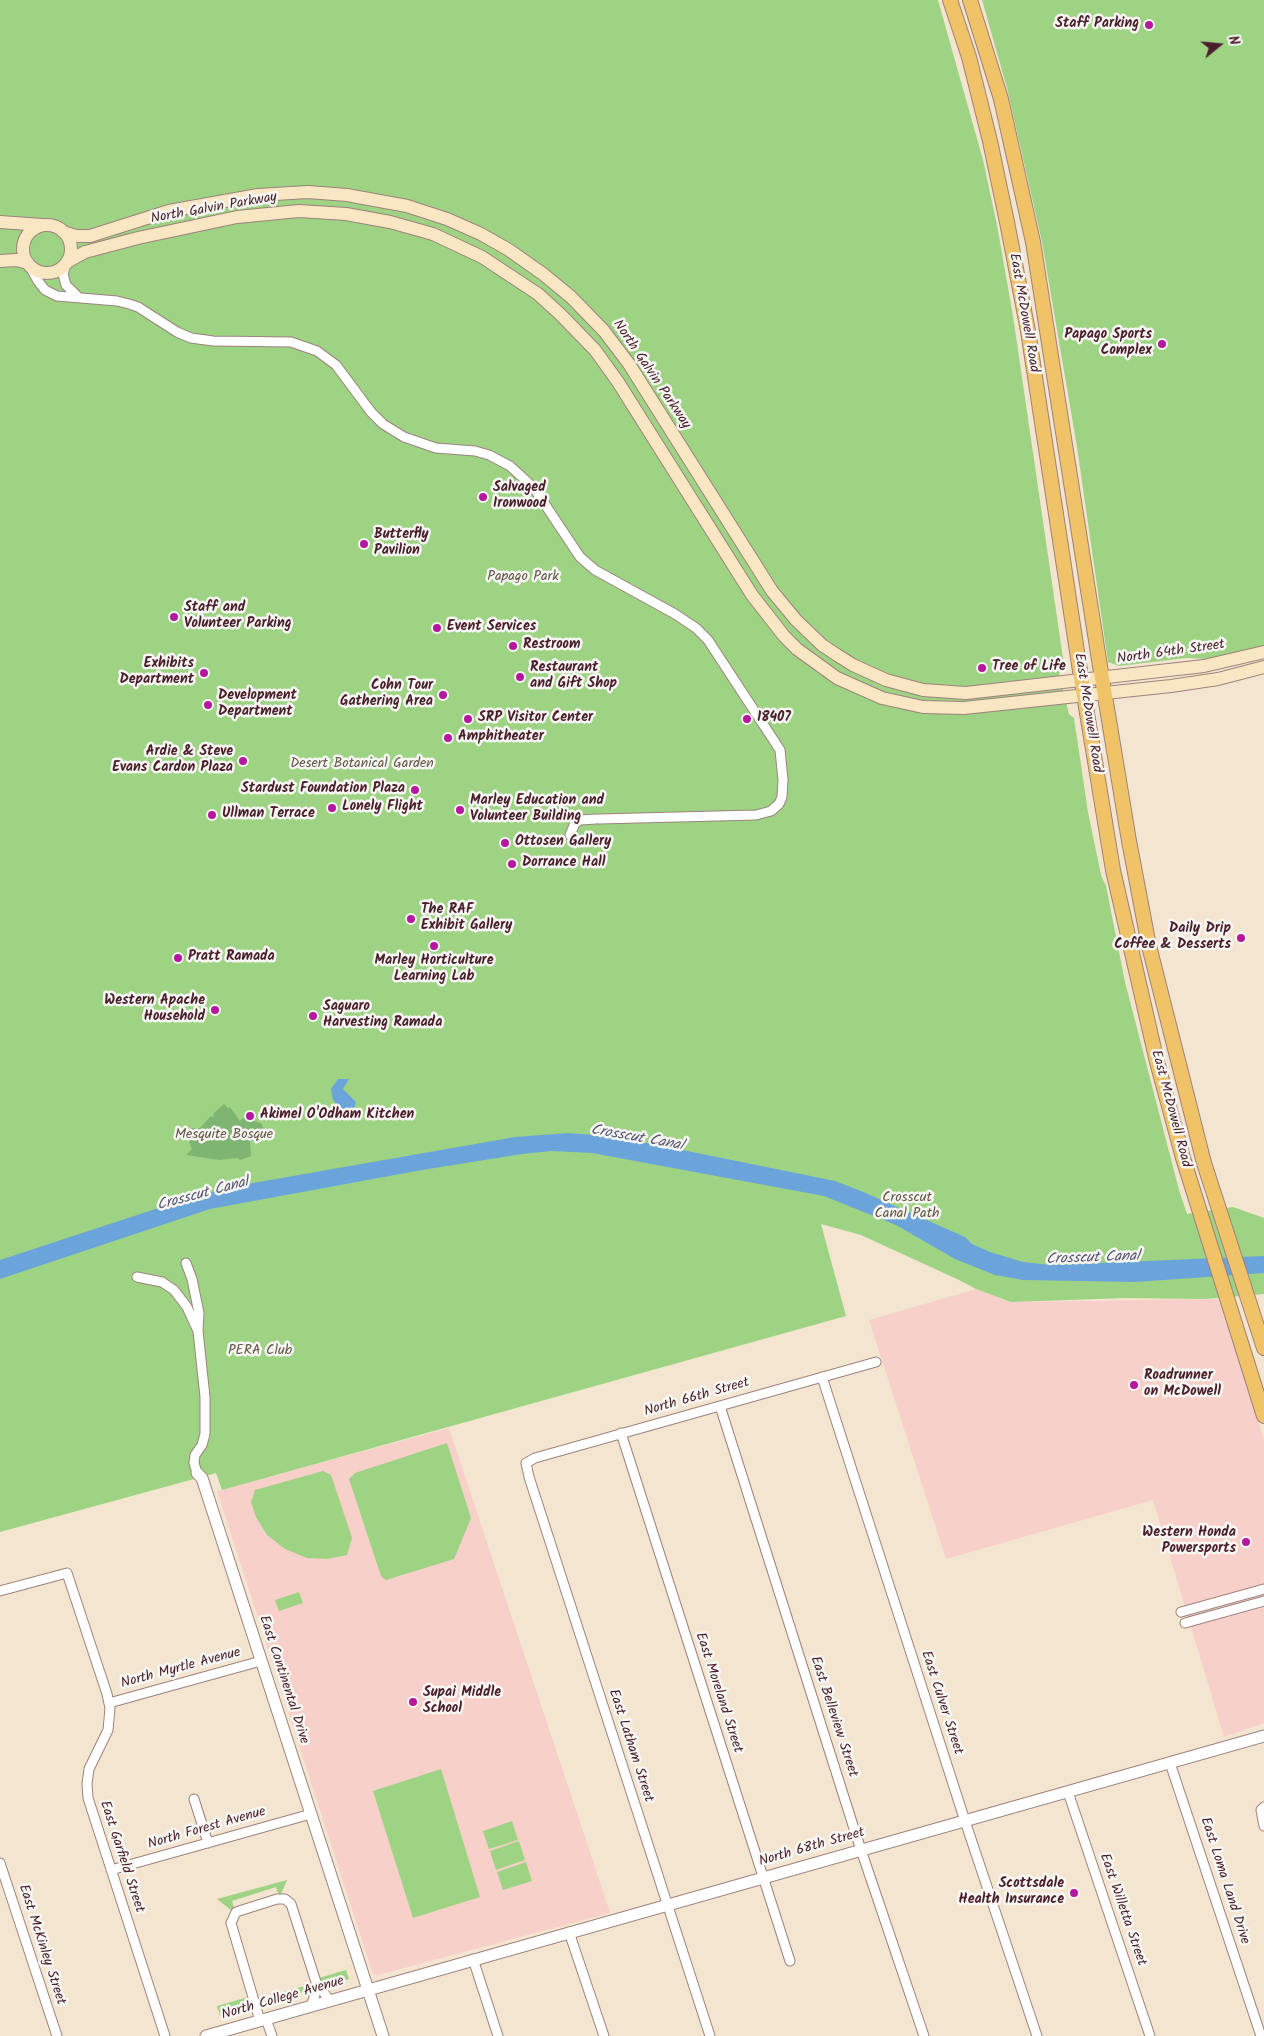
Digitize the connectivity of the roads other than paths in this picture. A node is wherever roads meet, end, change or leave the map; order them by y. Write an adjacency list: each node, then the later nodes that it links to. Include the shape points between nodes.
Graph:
1 (950, 0): 13 (main road, East McDowell Road, via 976,85 1009,231 1028,331)
2 (970, 0): 12 (main road, East McDowell Road, via 1001,99 1033,242)
3 (0, 222): 4 (main road)
4 (46, 225): 5 (main road); 8 (main road, via 32,230 27,236 23,251)
5 (63, 232): 7 (main road, via 70,244); 13 (main road, North Galvin Parkway, via 90,236 169,211 258,195 298,192 333,193 383,201 464,226 533,266 571,297 604,332 638,378 772,591 822,645 874,675 931,691 966,693)
6 (0, 261): 8 (main road, via 16,260)
7 (66, 263): 8 (main road, via 48,273); 9 (street, via 63,274 66,285); 15 (main road, North Galvin Parkway, via 85,252 138,238 237,218 288,212 330,212 372,218 452,242 496,265 538,294 595,350 762,609 812,661 865,691 901,703 937,709)
8 (28, 264): 9 (street, via 45,290 57,296)
9 (78, 297): 16 (street, via 138,307 191,338 213,342 291,342 317,351 336,365 383,424 436,448 475,450 489,455 524,476 580,557 595,570 675,614 708,640 780,750 783,787 779,804 771,811 756,815 580,820 574,823)
10 (1264, 652): 12 (main road, North 64th Street, via 1204,666)
11 (1264, 667): 14 (main road, via 1218,679)
12 (1102, 678): 13 (main road, North 64th Street); 14 (main road, East McDowell Road)
13 (1082, 680): 15 (main road, East McDowell Road)
14 (1106, 693): 15 (main road); 18 (main road, East McDowell Road, via 1129,841)
15 (1085, 696): 17 (main road, East McDowell Road)
16 (570, 835)
17 (1121, 905): 18 (main road, via 1138,943 1146,977); 19 (main road, East McDowell Road)
18 (1161, 994): 19 (main road, via 1158,1027); 23 (main road, East McDowell Road, via 1204,1163)
19 (1162, 1081): 27 (main road, East McDowell Road)
20 (186, 1263): 22 (street, East Continental Drive, via 199,1313)
21 (137, 1277): 22 (street, East Continental Drive, via 162,1282 174,1290)
22 (198, 1331): 30 (street, East Continental Drive, via 206,1417 202,1445 195,1455)
23 (1264, 1348)
24 (876, 1362): 25 (street, North 66th Street)
25 (822, 1377): 26 (street, North 66th Street); 44 (street, East Culver Street)
26 (720, 1406): 28 (street, North 66th Street); 47 (street, East Belleview Street)
27 (1264, 1416)
28 (621, 1434): 29 (street, North 66th Street); 50 (street, East Moreland Street)
29 (526, 1463): 51 (street, East Latham Street)
30 (198, 1473): 36 (street, East Continental Drive)
31 (1264, 1590): 34 (street)
32 (0, 1592): 37 (street, East Garfield Street, via 67,1573)
33 (1264, 1601): 35 (street)
34 (1181, 1612)
35 (1184, 1623)
36 (261, 1661): 37 (street, North Myrtle Avenue); 43 (street, East Continental Drive)
37 (109, 1703): 49 (street, East Garfield Street, via 108,1730 91,1762 87,1784 89,1805)
38 (1264, 1736): 39 (street, North 68th Street)
39 (1170, 1762): 40 (street, North 68th Street); 71 (street, East Loma Land Drive)
40 (1068, 1792): 44 (street, North 68th Street); 70 (street, East Willetta Street)
41 (194, 1800): 46 (street)
42 (1262, 1809): 45 (street)
43 (311, 1814): 46 (street, North Forest Avenue); 56 (street, East Continental Drive)
44 (965, 1821): 47 (street, North 68th Street); 69 (street, East Culver Street)
45 (1264, 1826)
46 (208, 1843): 49 (street, North Forest Avenue)
47 (862, 1850): 50 (street, North 68th Street); 68 (street, East Belleview Street)
48 (0, 1863): 60 (street, East McKinley Street)
49 (110, 1870): 61 (street, East Garfield Street)
50 (763, 1877): 51 (street, North 68th Street); 54 (street, East Moreland Street)
51 (666, 1904): 52 (street, North 68th Street); 67 (street, East Latham Street)
52 (569, 1932): 53 (street, North 68th Street); 66 (street)
53 (473, 1959): 56 (street, North 68th Street); 65 (street)
54 (790, 1961)
55 (316, 1982): 57 (street); 58 (street); 59 (street, via 293,1908 285,1899 233,1915 231,1927)
56 (369, 1990): 57 (street, North College Avenue); 64 (street, East Continental Drive)
57 (330, 2001): 58 (street, North College Avenue)
58 (312, 2006): 59 (street, North College Avenue)
59 (263, 2020): 62 (street, North College Avenue); 63 (street)
60 (56, 2036)
61 (165, 2036)
62 (206, 2036)
63 (272, 2036)
64 (383, 2036)
65 (498, 2036)
66 (604, 2036)
67 (710, 2036)
68 (924, 2036)
69 (1037, 2036)
70 (1150, 2036)
71 (1261, 2036)

